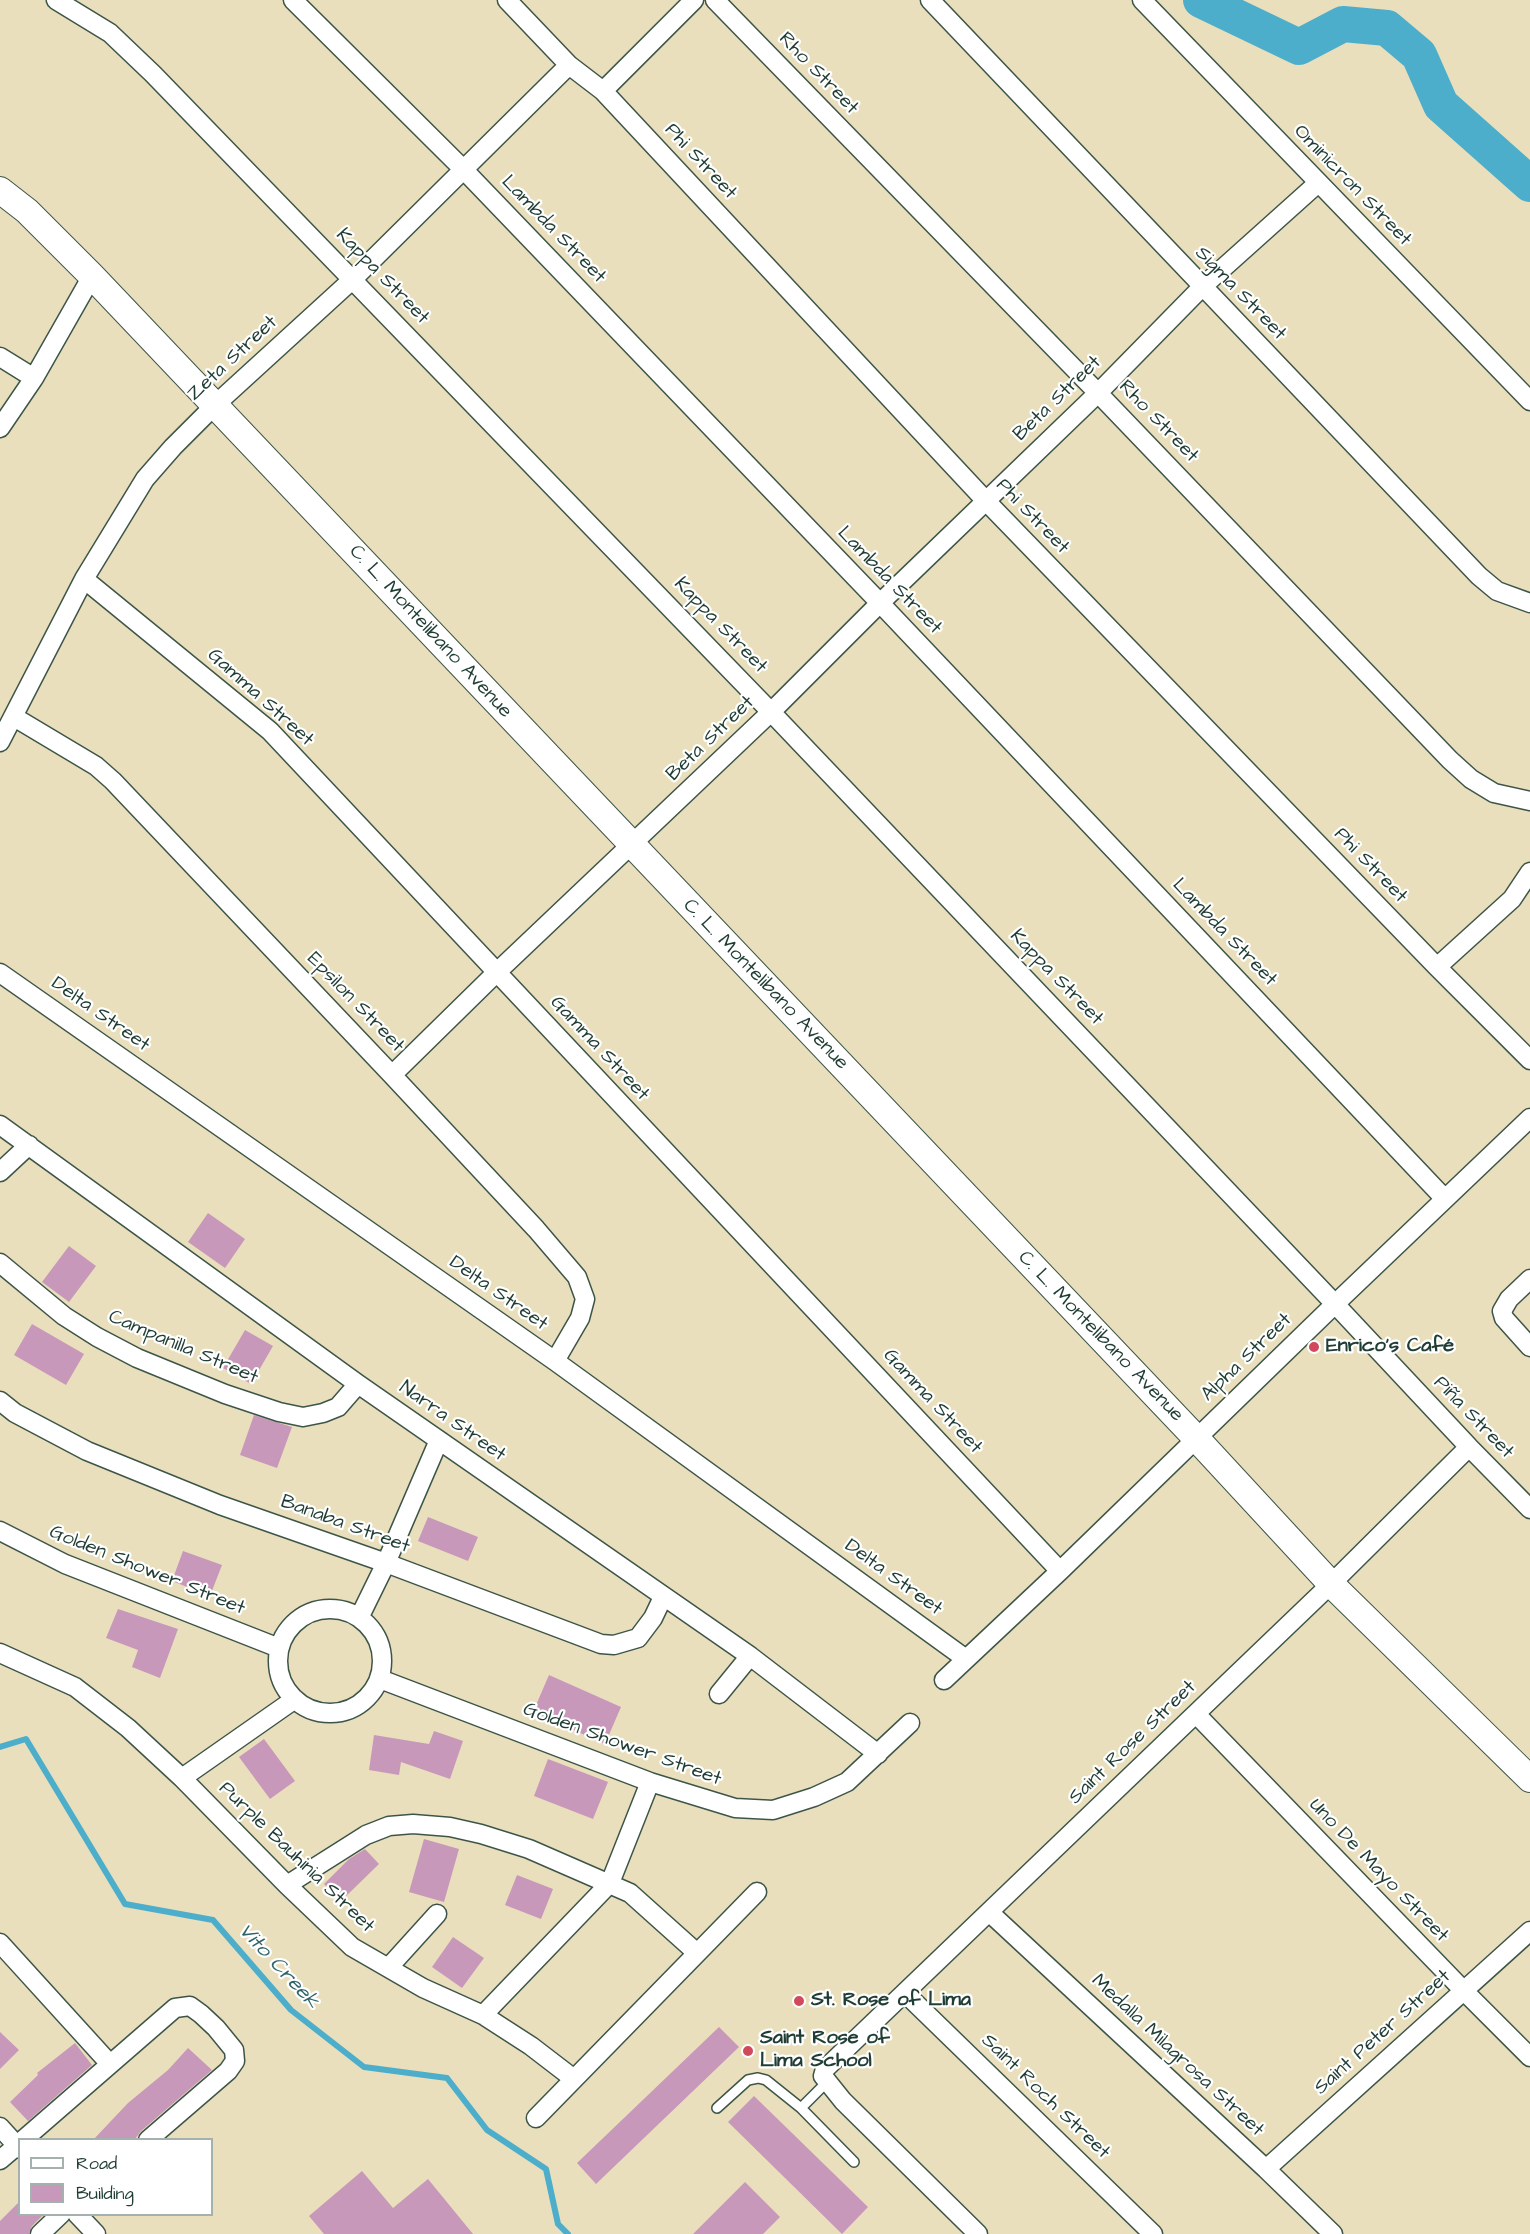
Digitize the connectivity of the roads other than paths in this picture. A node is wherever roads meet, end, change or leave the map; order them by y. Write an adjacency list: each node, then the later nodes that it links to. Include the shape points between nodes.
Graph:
1 (56, 0): 14 (street, Kappa Street, via 110,33)
2 (293, 0): 10 (street, Lambda Street)
3 (507, 0): 8 (street, Phi Street)
4 (694, 0): 9 (street)
5 (715, 0): 18 (street, Rho Street)
6 (930, 0): 15 (street, Sigma Street)
7 (1142, 0): 11 (street, Ominicron Street)
8 (569, 65): 9 (street, Phi Street); 10 (street, Zeta Street)
9 (603, 91): 22 (street, Phi Street)
10 (463, 169): 14 (street, Zeta Street); 24 (street, Lambda Street)
11 (1318, 183): 15 (street, Beta Street); 19 (street, Ominicron Street)
12 (0, 190): 13 (street, C. L. Montelibano Avenue, via 27,211)
13 (92, 276): 17 (street); 20 (street, C. L. Montelibano Avenue)
14 (353, 279): 20 (street, Zeta Street); 26 (street, Kappa Street)
15 (1202, 287): 18 (street, Beta Street); 25 (street, Sigma Street, via 1479,576 1497,591)
16 (0, 357): 17 (street)
17 (34, 378): 21 (street)
18 (1098, 393): 22 (street, Beta Street); 29 (street, Rho Street, via 1450,760 1494,793)
19 (1530, 401)
20 (215, 405): 23 (street, Zeta Street, via 146,479); 30 (street, C. L. Montelibano Avenue)
21 (0, 428)
22 (986, 501): 24 (street, Beta Street); 32 (street, Phi Street)
23 (84, 579): 27 (street, Zeta Street); 34 (street, Gamma Street, via 270,731)
24 (880, 603): 26 (street, Beta Street); 41 (street, Lambda Street)
25 (1530, 603)
26 (771, 712): 30 (street, Beta Street); 44 (street, Kappa Street)
27 (14, 717): 28 (street, Zeta Street); 36 (street, Epsilon Street, via 96,766 113,781)
28 (0, 742)
29 (1530, 801)
30 (632, 846): 34 (street, Beta Street); 49 (street, C. L. Montelibano Avenue)
31 (1530, 872): 32 (street, via 1512,899)
32 (1437, 967): 35 (street, Phi Street)
33 (0, 973): 46 (street, Delta Street)
34 (496, 973): 36 (street, Beta Street); 55 (street, Gamma Street)
35 (1530, 1060)
36 (392, 1075): 46 (street, Epsilon Street, via 577,1277 585,1299 580,1318)
37 (1530, 1118): 41 (street, Alpha Street)
38 (0, 1125): 39 (street, Narra Street)
39 (29, 1145): 40 (street); 47 (street, Narra Street)
40 (0, 1172)
41 (1445, 1199): 44 (street, Alpha Street)
42 (0, 1263): 47 (street, Campanilla Street, via 97,1338 225,1394 303,1417 338,1407)
43 (1530, 1279): 45 (street, via 1502,1311)
44 (1335, 1304): 49 (street, Alpha Street); 51 (street, Piña Street)
45 (1530, 1347)
46 (555, 1361): 62 (street, Delta Street)
47 (358, 1384): 50 (street, Narra Street)
48 (0, 1401): 54 (street, Banaba Street, via 87,1451 220,1505)
49 (1196, 1438): 55 (street, Alpha Street); 56 (street, C. L. Montelibano Avenue)
50 (439, 1440): 54 (street); 57 (street, Narra Street)
51 (1469, 1447): 52 (street, Piña Street); 56 (street, Saint Rose Street)
52 (1530, 1509)
53 (0, 1532): 59 (street, Golden Shower Street, via 66,1564)
54 (386, 1563): 57 (street, Banaba Street, via 601,1644 614,1645 638,1638); 58 (street)
55 (1060, 1571): 62 (street, Alpha Street)
56 (1332, 1584): 67 (street, Saint Rose Street); 71 (street, C. L. Montelibano Avenue)
57 (663, 1597): 61 (street, Narra Street)
58 (358, 1618): 59 (street, via 328,1609 310,1613 287,1632); 63 (street, via 378,1642 382,1660)
59 (279, 1648): 66 (street, via 279,1671 285,1688)
60 (0, 1653): 70 (street, Purple Bauhinia Street, via 75,1687 128,1728)
61 (750, 1656): 65 (street); 69 (street, Narra Street)
62 (966, 1659): 64 (street, Alpha Street)
63 (380, 1679): 66 (street, via 364,1701 348,1710 312,1710); 72 (street, Golden Shower Street)
64 (944, 1680)
65 (719, 1694)
66 (295, 1699): 70 (street)
67 (1196, 1714): 76 (street, Saint Rose Street); 82 (street, Uno De Mayo Street)
68 (910, 1723): 69 (street)
69 (878, 1754): 72 (street, Golden Shower Street, via 847,1782 773,1810 735,1808)
70 (182, 1778): 74 (street, Purple Bauhinia Street)
71 (1530, 1779)
72 (650, 1782): 73 (street)
73 (610, 1883): 74 (street, via 481,1833 413,1824 389,1826 366,1835); 80 (street, via 630,1893); 84 (street)
74 (287, 1885): 81 (street, Purple Bauhinia Street, via 352,1947)
75 (757, 1892): 80 (street)
76 (989, 1912): 83 (street, Saint Rose Street); 99 (street, Medalla Milagrosa Street)
77 (437, 1914): 81 (street)
78 (1530, 1931): 82 (street, Saint Peter Street)
79 (0, 1943): 86 (street)
80 (697, 1953): 88 (street)
81 (389, 1967): 84 (street, Purple Bauhinia Street, via 423,1988)
82 (1464, 1991): 85 (street, Uno De Mayo Street); 99 (street, Saint Peter Street)
83 (905, 1993): 87 (street, Saint Rose Street); 105 (street, Saint Roch Street)
84 (483, 2015): 88 (street, Purple Bauhinia Street)
85 (1530, 2056)
86 (110, 2064): 93 (street); 94 (street, via 175,2008 190,2006 234,2050 235,2061 228,2071)
87 (826, 2075): 90 (lane); 104 (street, via 843,2101)
88 (574, 2079): 91 (street)
89 (717, 2108): 90 (lane, via 748,2080 758,2078)
90 (801, 2108): 98 (lane)
91 (536, 2118)
92 (0, 2127): 95 (street)
93 (27, 2138)
94 (149, 2138)
95 (18, 2142)
96 (18, 2146): 97 (street)
97 (0, 2160)
98 (854, 2162)
99 (1266, 2169): 106 (street, Medalla Milagrosa Street)
100 (59, 2216): 102 (street)
101 (79, 2216): 103 (street)
102 (40, 2234)
103 (96, 2234)
104 (978, 2234)
105 (1153, 2234)
106 (1333, 2234)

